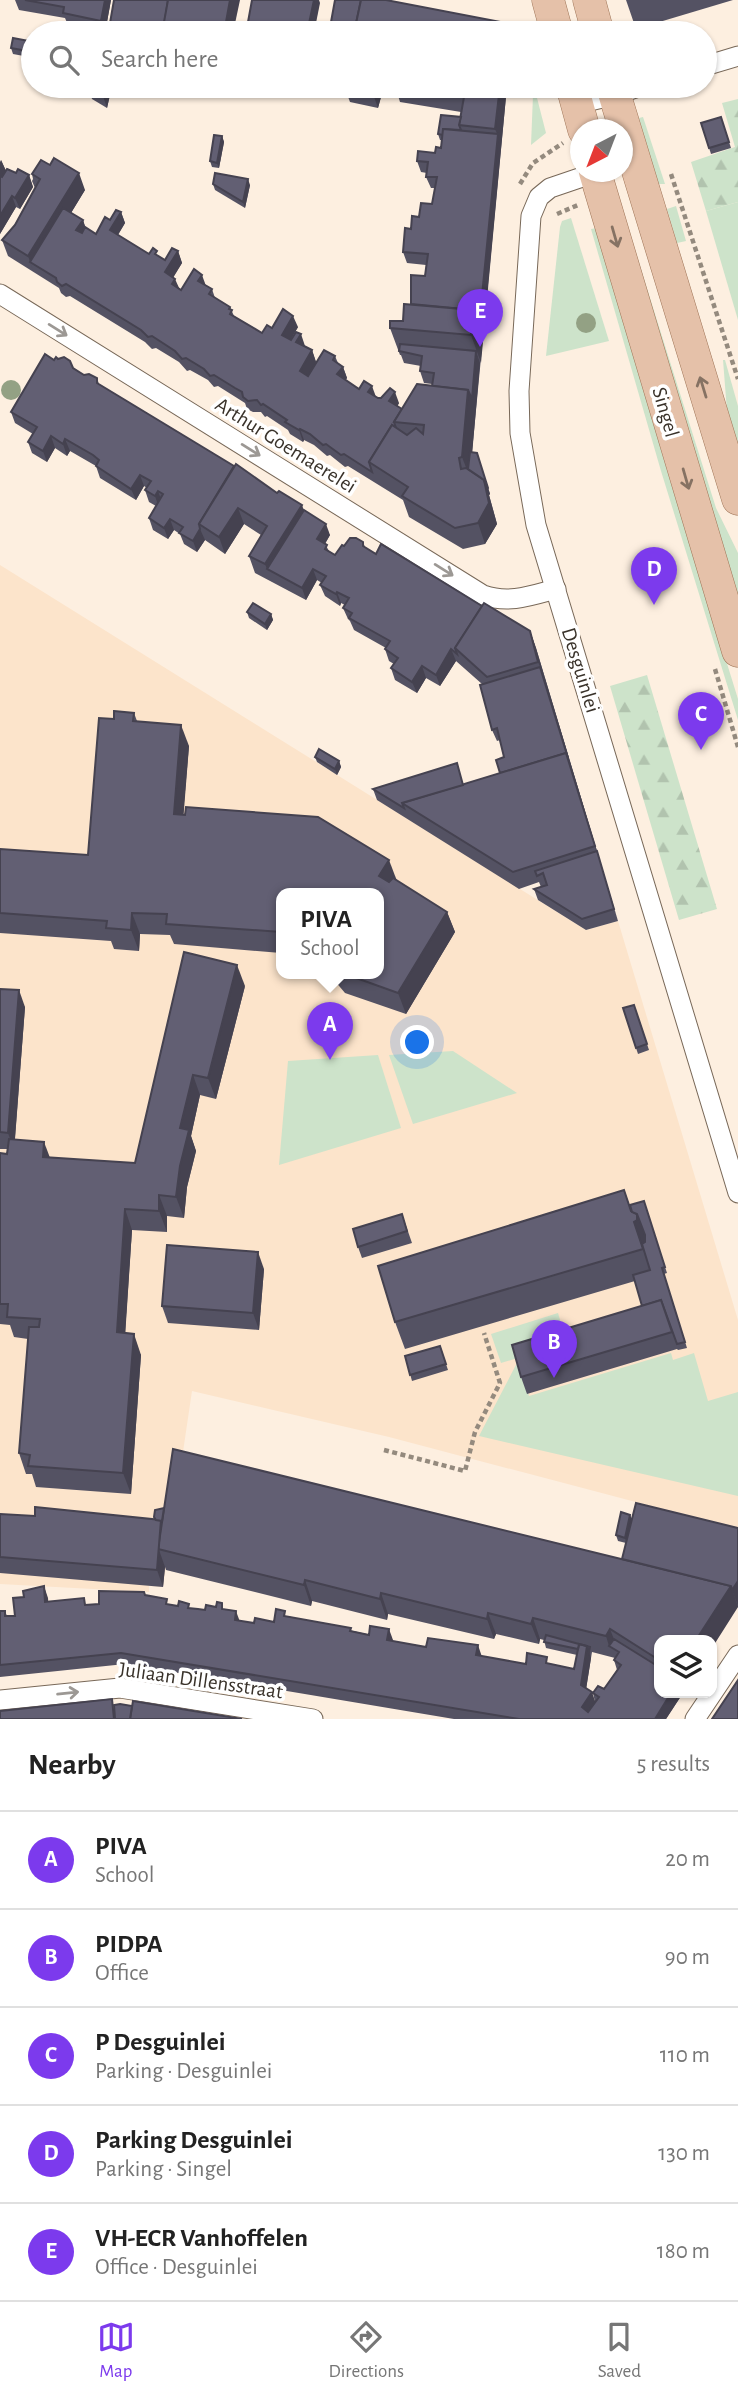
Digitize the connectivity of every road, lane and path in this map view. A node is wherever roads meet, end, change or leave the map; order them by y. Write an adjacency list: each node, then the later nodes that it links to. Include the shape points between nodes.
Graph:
1 (548, 0): 3 (main road)
2 (589, 0): 4 (main road)
3 (554, 21)
4 (595, 21)
5 (738, 56): 6 (street)
6 (717, 62)
7 (598, 98): 9 (street)
8 (623, 98): 10 (main road, Singel)
9 (577, 106)
10 (624, 119)
11 (669, 167): 16 (path)
12 (633, 177): 17 (main road, Singel, one-way to 12)
13 (570, 181): 18 (street, Desguinlei, via 539,197 531,216 519,391 520,433 536,525)
14 (599, 182): 19 (main road, Singel, one-way to 19)
15 (0, 294): 18 (street, Arthur Goemaerelei, one-way to 18, via 483,595 513,600)
16 (738, 379)
17 (738, 499)
18 (556, 589): 22 (street, Desguinlei)
19 (738, 651)
20 (733, 726): 21 (path)
21 (738, 747)
22 (738, 1193)
23 (484, 1333): 24 (path, via 500,1383 475,1432 465,1471)
24 (384, 1450)
25 (738, 1655): 28 (street)
26 (0, 1700): 27 (street, Juliaan Dillensstraat, one-way to 27, via 120,1688)
27 (313, 1719)
28 (695, 1719)

